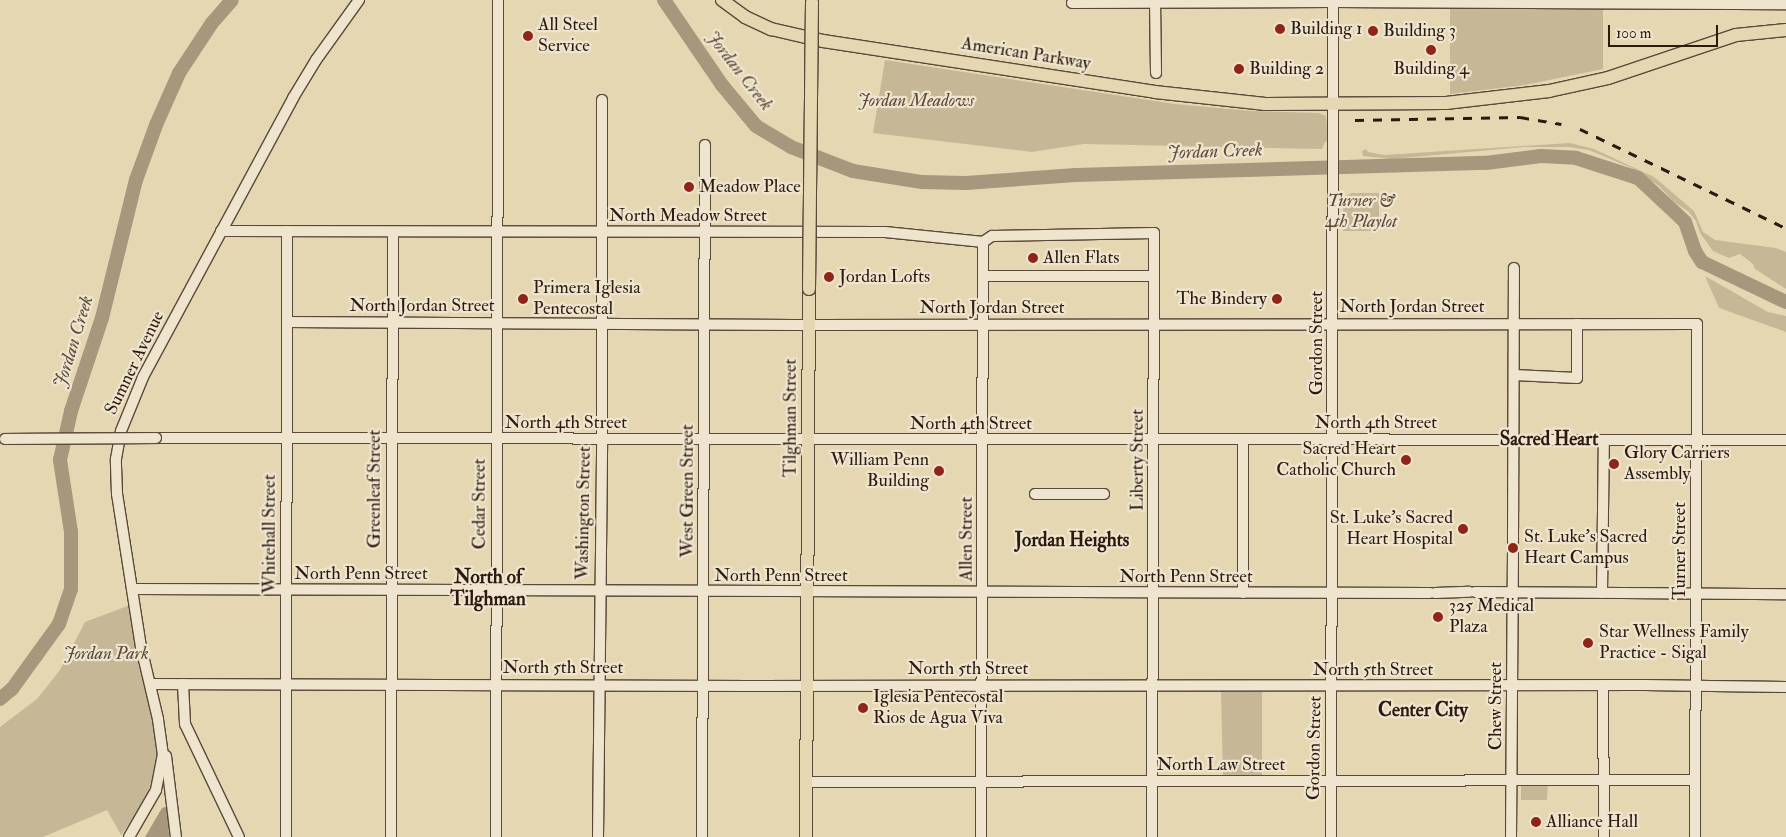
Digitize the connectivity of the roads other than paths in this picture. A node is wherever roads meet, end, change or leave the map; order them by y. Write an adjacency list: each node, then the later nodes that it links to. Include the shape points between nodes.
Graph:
1 (359, 0): 16 (street, Sumner Avenue, via 304,79)
2 (498, 0): 19 (street, Cedar Street)
3 (722, 0): 14 (main road, American Parkway, via 744,17 771,29 842,44 1230,102)
4 (812, 1): 38 (main road, Tilghman Street, bridge)
5 (1334, 1): 6 (street); 7 (street); 14 (street, Gordon Street)
6 (1155, 2): 9 (street); 12 (street)
7 (1517, 2): 8 (street)
8 (1698, 2): 10 (street)
9 (1072, 3)
10 (1786, 4)
11 (1786, 30): 14 (main road, American Parkway, via 1736,35 1608,78 1549,91 1446,103)
12 (1156, 73)
13 (602, 100): 20 (street, Washington Street)
14 (1334, 105): 34 (street, Gordon Street)
15 (705, 145): 21 (street, West Green Street)
16 (221, 231): 17 (street, North Meadow Street); 57 (street, Sumner Avenue, via 143,377 121,431 116,481)
17 (287, 231): 18 (street, North Meadow Street); 27 (street, Whitehall Street)
18 (393, 232): 19 (street, North Meadow Street); 28 (street, Greenleaf Street)
19 (497, 232): 20 (street, North Meadow Street); 29 (street, Cedar Street)
20 (602, 232): 21 (street, North Meadow Street); 31 (street, Washington Street)
21 (705, 232): 23 (street, North Meadow Street, via 884,232); 32 (street, West Green Street)
22 (1154, 233): 23 (street, North Meadow Street, via 992,236); 26 (street, Liberty Street)
23 (983, 242): 25 (street, Allen Street)
24 (1514, 268): 35 (street, Chew Street)
25 (983, 276): 26 (street); 33 (street, Allen Street)
26 (1154, 276): 30 (street, Liberty Street)
27 (287, 322): 28 (street, North Jordan Street); 40 (street, Whitehall Street)
28 (392, 323): 29 (street, North Jordan Street); 42 (street, Greenleaf Street)
29 (498, 323): 31 (street, North Jordan Street); 43 (street, Cedar Street)
30 (1155, 323): 33 (street, North Jordan Street); 34 (street, North Jordan Street); 50 (street, Liberty Street)
31 (602, 324): 32 (street, North Jordan Street); 46 (street, Washington Street)
32 (705, 324): 38 (street, North Jordan Street); 47 (street, West Green Street)
33 (983, 324): 38 (street, North Jordan Street); 49 (street, Allen Street)
34 (1333, 324): 35 (street, North Jordan Street); 45 (street, Gordon Street)
35 (1514, 324): 36 (street, North Jordan Street); 39 (street, Chew Street)
36 (1577, 324): 37 (street, North Jordan Street); 39 (street, via 1576,378)
37 (1696, 324): 53 (street, Turner Street)
38 (809, 325): 48 (main road, Tilghman Street)
39 (1514, 375): 51 (street, Chew Street)
40 (287, 438): 41 (street, North 4th Street, bridge); 42 (street, North 4th Street); 58 (street, Whitehall Street)
41 (3, 439)
42 (392, 439): 43 (street, North 4th Street); 59 (street, Greenleaf Street)
43 (497, 439): 46 (street, North 4th Street); 60 (street, Cedar Street)
44 (1244, 439): 45 (street, North 4th Street); 50 (street, North 4th Street); 67 (street)
45 (1332, 439): 51 (street, North 4th Street); 70 (street, Gordon Street)
46 (602, 440): 47 (street, North 4th Street); 61 (street, Washington Street)
47 (705, 440): 48 (street, North 4th Street); 62 (street, West Green Street)
48 (808, 440): 49 (street, North 4th Street); 63 (main road, Tilghman Street)
49 (983, 440): 50 (street, North 4th Street); 64 (street, Allen Street)
50 (1155, 440): 66 (street, Liberty Street)
51 (1513, 440): 52 (street, North 4th Street); 65 (street, Chew Street)
52 (1604, 440): 53 (street, North 4th Street); 68 (street)
53 (1696, 440): 54 (street, North 4th Street); 69 (street, Turner Street)
54 (1786, 440)
55 (1035, 494): 56 (street)
56 (1104, 494)
57 (132, 589): 58 (street, North Penn Street); 73 (street, Sumner Avenue)
58 (286, 590): 59 (street, North Penn Street); 72 (street, Whitehall Street)
59 (391, 590): 60 (street, North Penn Street); 75 (street, Greenleaf Street)
60 (496, 591): 61 (street, North Penn Street); 76 (street, Cedar Street)
61 (600, 591): 62 (street, North Penn Street); 77 (street, Washington Street)
62 (704, 592): 63 (street, North Penn Street); 82 (street, West Green Street)
63 (807, 592): 64 (street, North Penn Street); 78 (main road, Tilghman Street)
64 (983, 592): 66 (street, North Penn Street); 83 (street, Allen Street)
65 (1513, 592): 68 (street, North Penn Street); 70 (street, North Penn Street); 85 (street, Chew Street)
66 (1154, 593): 67 (street, North Penn Street); 79 (street, Liberty Street)
67 (1243, 593): 70 (street, North Penn Street)
68 (1602, 593): 69 (street, North Penn Street)
69 (1696, 593): 71 (street, North Penn Street); 81 (street, Turner Street)
70 (1332, 594): 84 (street, Gordon Street)
71 (1786, 594)
72 (286, 683): 74 (street, North 5th Street); 75 (street, North 5th Street); 98 (street, Whitehall Street)
73 (150, 684): 74 (street, North 5th Street); 87 (street, Sumner Avenue)
74 (183, 684): 97 (street, via 185,724)
75 (391, 684): 76 (street, North 5th Street); 99 (street, Greenleaf Street)
76 (496, 684): 77 (street, North 5th Street); 100 (street, Cedar Street)
77 (599, 684): 82 (street, North 5th Street); 101 (street, Washington Street)
78 (807, 685): 82 (street, North 5th Street); 83 (street, North 5th Street); 93 (main road, Tilghman Street)
79 (1153, 685): 83 (street, North 5th Street); 84 (street, North 5th Street); 94 (street, Liberty Street)
80 (1604, 685): 81 (street, North 5th Street); 85 (street, North 5th Street); 88 (street)
81 (1694, 685): 86 (street, North 5th Street); 89 (street, Turner Street)
82 (702, 686): 102 (street, West Green Street)
83 (982, 686): 90 (street, Allen Street)
84 (1332, 686): 85 (street, North 5th Street); 91 (street, Gordon Street)
85 (1512, 686): 92 (street, Chew Street)
86 (1786, 687)
87 (163, 743): 95 (street, Sumner Avenue, via 156,790); 96 (street)
88 (1604, 780): 89 (street, North Law Street); 92 (street, North Law Street); 108 (street)
89 (1695, 780): 109 (street, Turner Street)
90 (982, 781): 93 (street, North Law Street); 94 (street, North Law Street); 104 (street, Allen Street)
91 (1332, 781): 92 (street, North Law Street); 94 (street, North Law Street); 106 (street, Gordon Street)
92 (1512, 781): 107 (street, Chew Street)
93 (807, 782): 103 (main road, Tilghman Street)
94 (1153, 782): 105 (street, Liberty Street)
95 (129, 837)
96 (176, 837)
97 (239, 837)
98 (286, 837)
99 (391, 837)
100 (496, 837)
101 (598, 837)
102 (702, 837)
103 (806, 837)
104 (981, 837)
105 (1152, 837)
106 (1331, 837)
107 (1511, 837)
108 (1604, 837)
109 (1695, 837)

